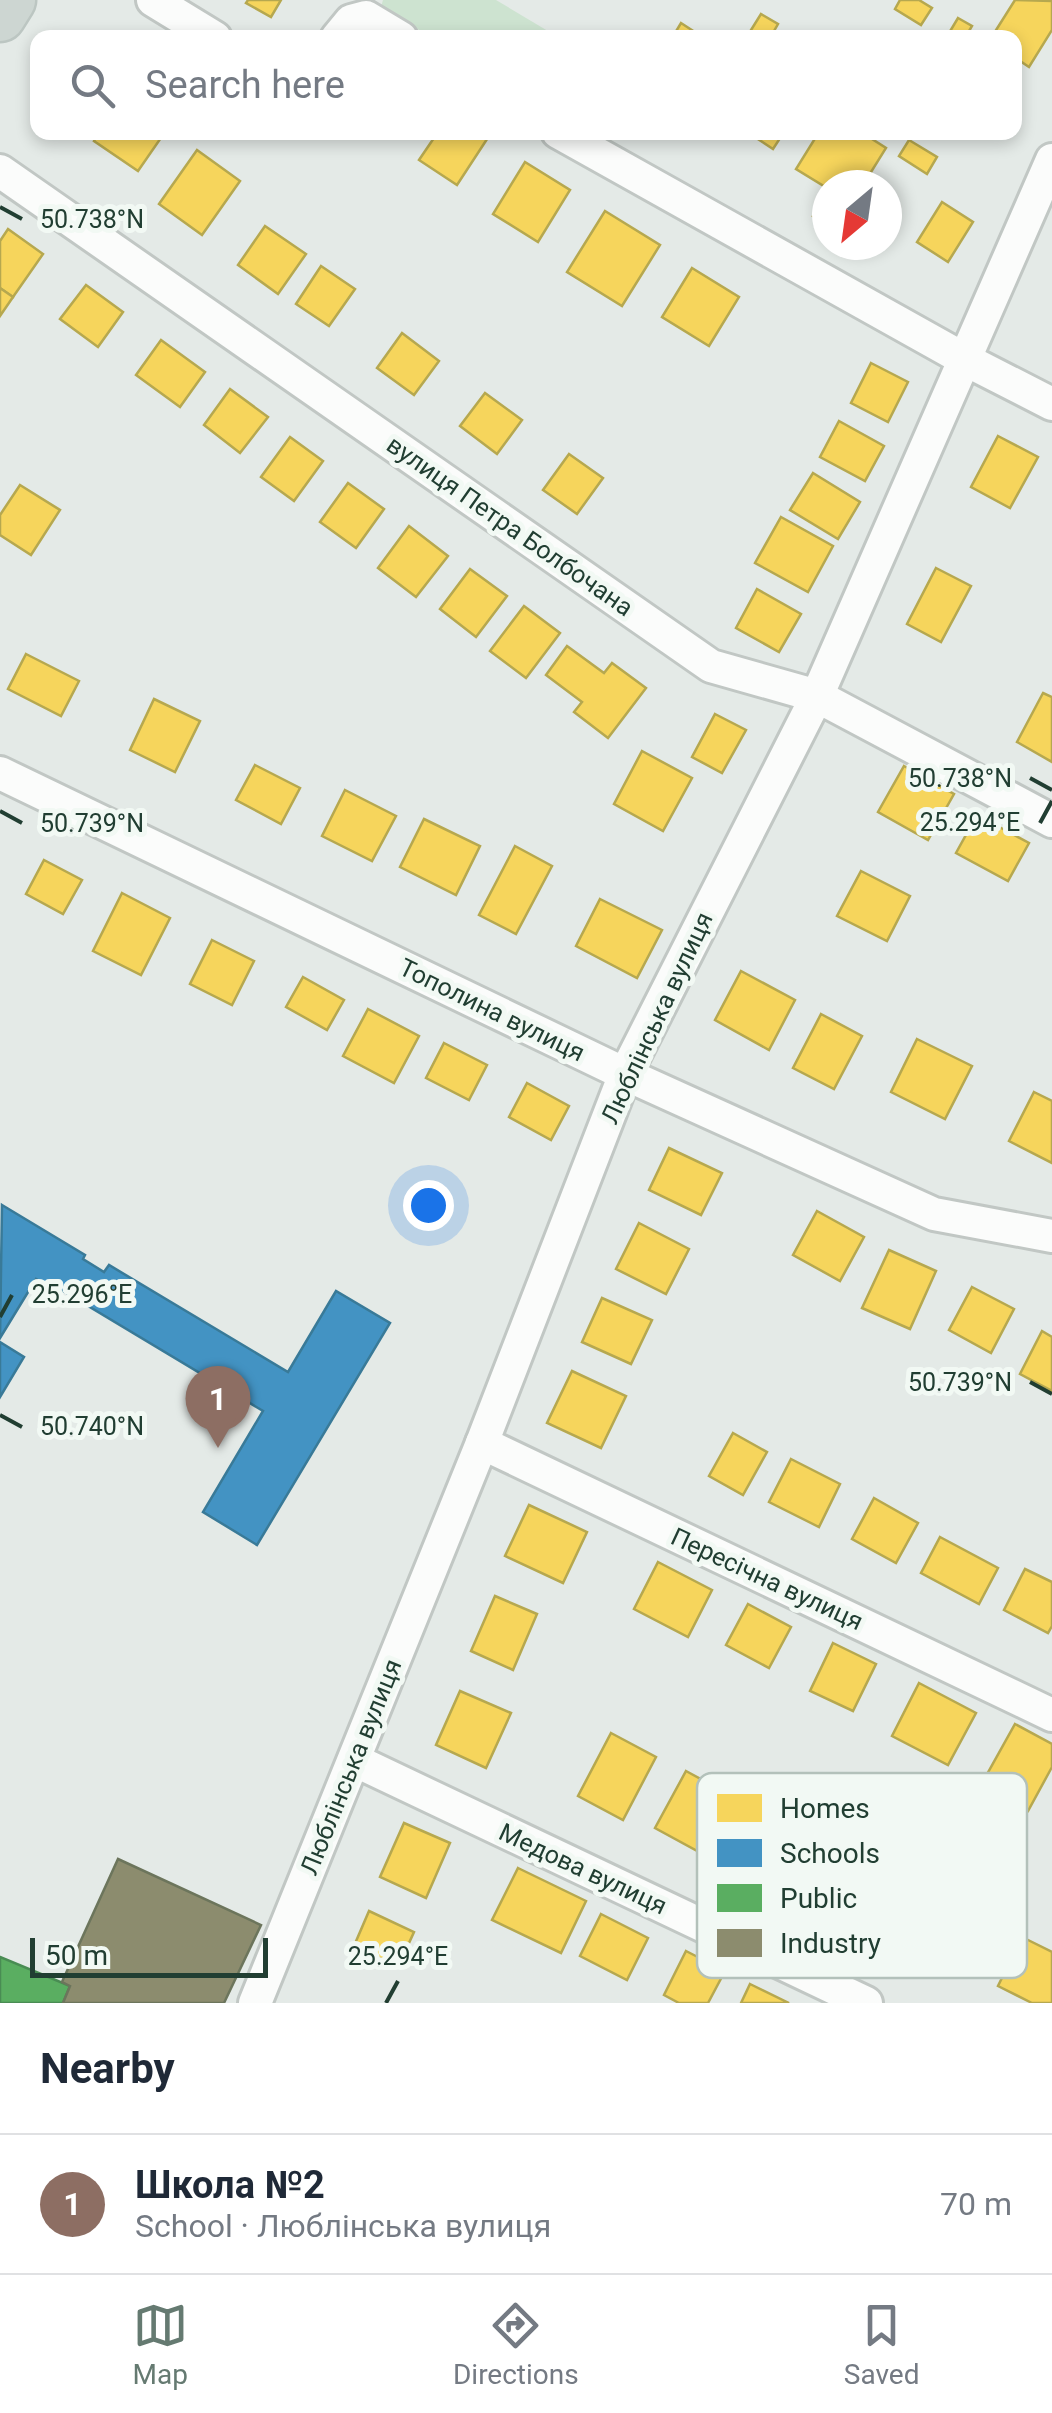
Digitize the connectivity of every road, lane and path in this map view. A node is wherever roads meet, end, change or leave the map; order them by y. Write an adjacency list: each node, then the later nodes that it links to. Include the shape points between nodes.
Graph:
1 (10, 0): 3 (main road)
2 (153, 0): 4 (street)
3 (0, 16)
4 (203, 30)
5 (344, 30): 6 (street, via 366,17)
6 (387, 30)
7 (572, 140): 10 (street)
8 (1052, 160): 10 (street, Люблінська вулиця)
9 (0, 171): 12 (street, вулиця Петра Болбочана, via 711,666)
10 (964, 359): 11 (street); 12 (street, Люблінська вулиця)
11 (1052, 404)
12 (816, 696): 14 (street, вулиця Петра Болбочана); 15 (street, Люблінська вулиця)
13 (0, 774): 15 (street, Тополина вулиця)
14 (1052, 821)
15 (625, 1074): 16 (street, Тополина вулиця, via 934,1214); 17 (street, Люблінська вулиця)
16 (1052, 1236)
17 (482, 1444): 18 (street, Пересічна вулиця); 19 (street, Люблінська вулиця)
18 (1052, 1715)
19 (354, 1760): 20 (street, Медова вулиця); 22 (street, Люблінська вулиця)
20 (697, 1923)
21 (813, 1978): 23 (street, Медова вулиця)
22 (255, 2003)
23 (866, 2003)

